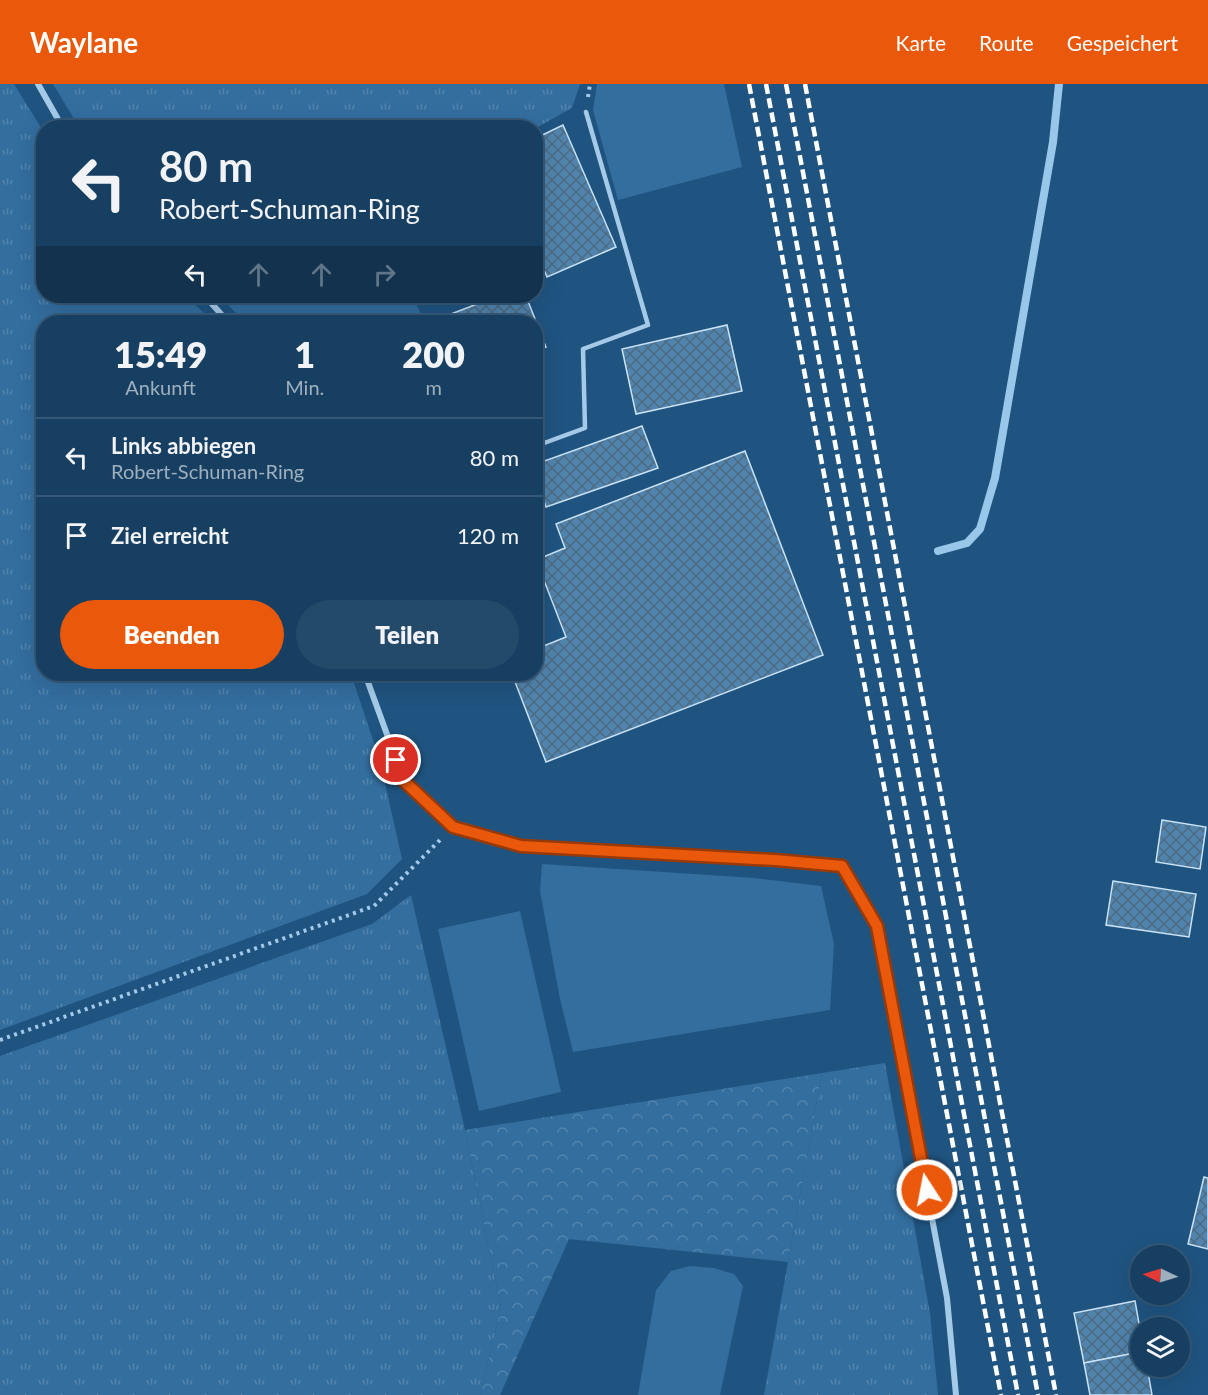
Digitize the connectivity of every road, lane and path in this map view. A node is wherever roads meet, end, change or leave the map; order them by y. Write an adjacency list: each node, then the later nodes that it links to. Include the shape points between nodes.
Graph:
1 (38, 84): 3 (street)
2 (586, 112): 6 (lane, via 648,325 583,349 585,428)
3 (58, 120)
4 (211, 303): 5 (street)
5 (222, 315)
6 (543, 443)
7 (368, 681): 8 (street, via 404,781)
8 (453, 827): 9 (path, via 374,906); 10 (street, via 521,846 842,866 877,926 947,1298)
9 (0, 1041)
10 (956, 1395)

